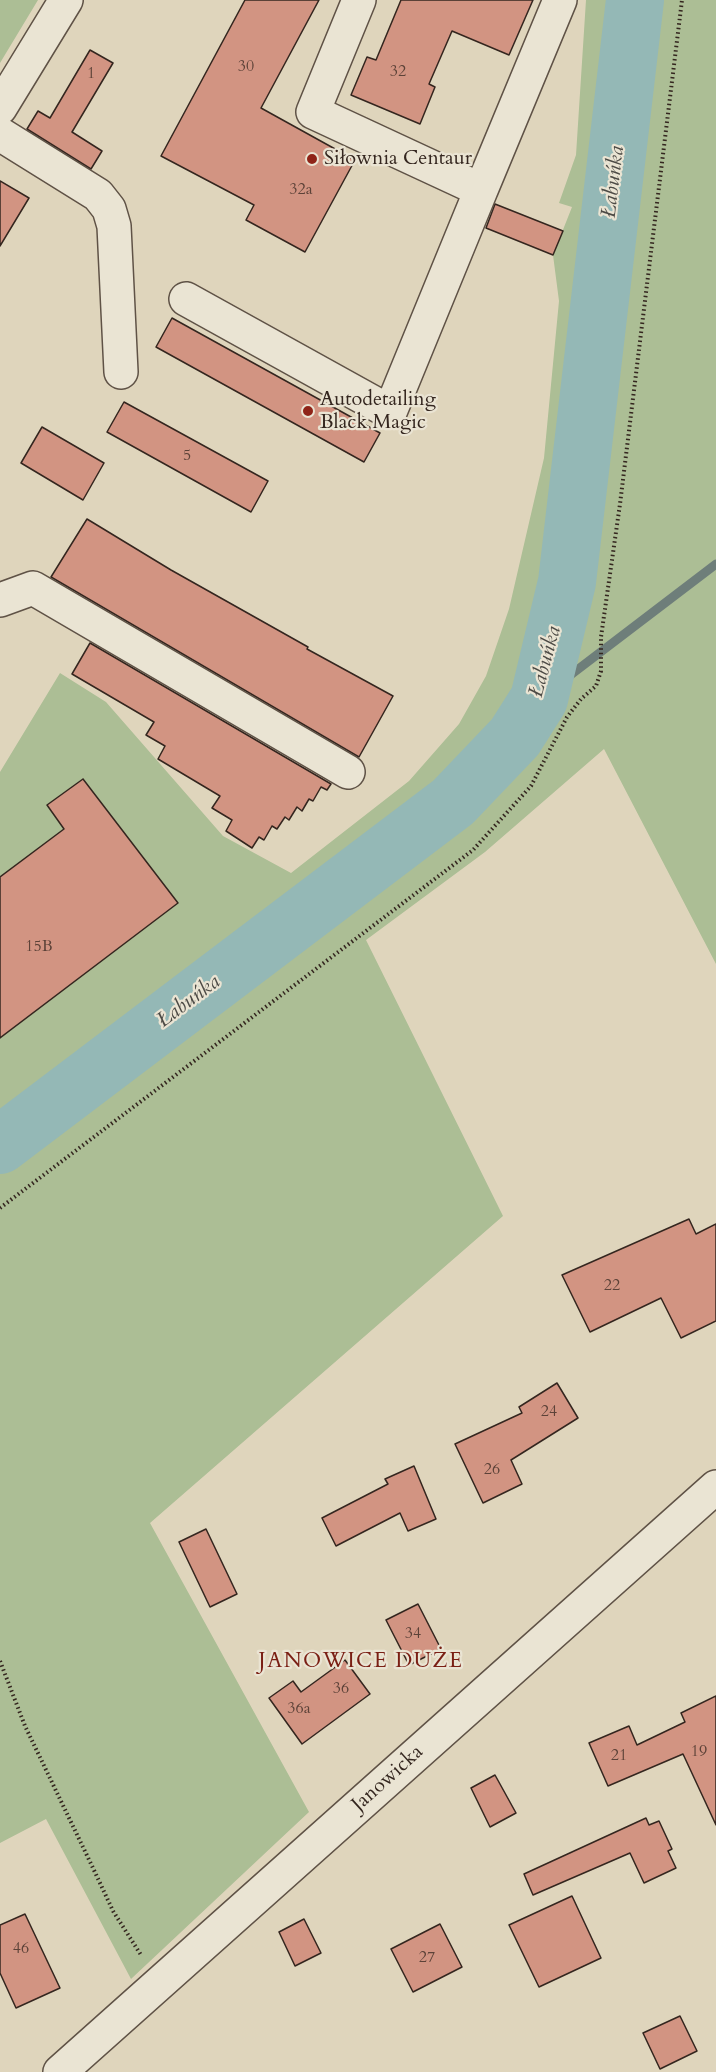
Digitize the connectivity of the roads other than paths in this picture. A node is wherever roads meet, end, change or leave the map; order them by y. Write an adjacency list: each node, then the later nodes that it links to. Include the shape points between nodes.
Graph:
1 (66, 0): 4 (street)
2 (359, 0): 6 (street, via 313,112)
3 (560, 0): 6 (street)
4 (0, 108)
5 (0, 134): 8 (street, via 98,195 109,209 114,226)
6 (481, 190): 7 (street, via 390,412)
7 (186, 299)
8 (121, 372)
9 (0, 600): 10 (street, via 33,588)
10 (348, 772)
11 (716, 1487): 12 (street, Janowicka)
12 (60, 2072)

